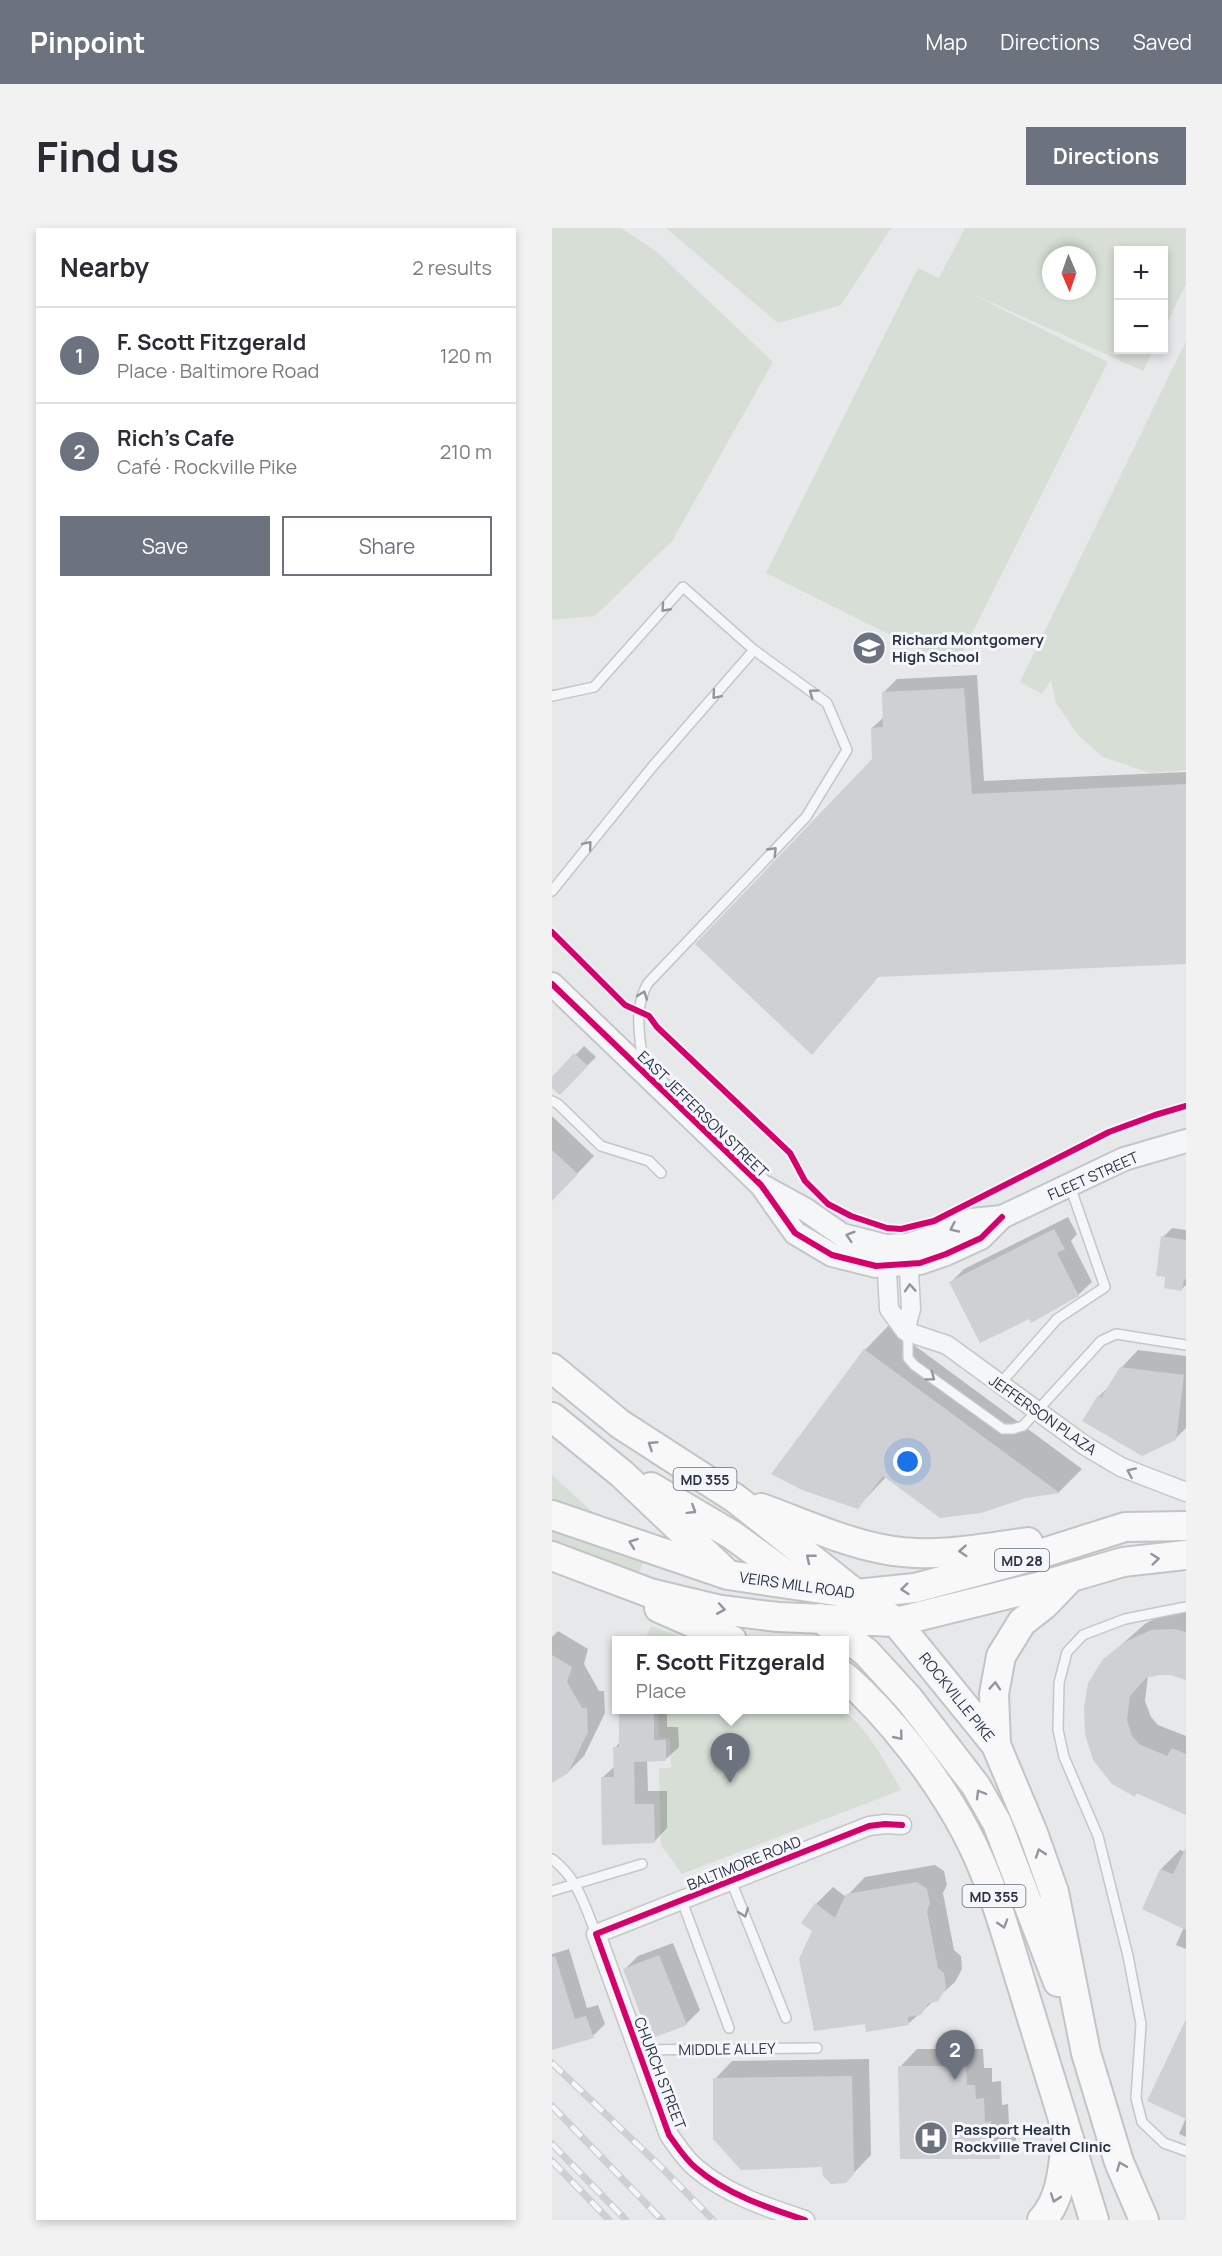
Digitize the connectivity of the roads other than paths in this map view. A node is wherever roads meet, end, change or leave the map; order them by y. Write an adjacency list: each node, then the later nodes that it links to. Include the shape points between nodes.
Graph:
1 (754, 650): 2 (lane, one-way to 2, via 683,587 594,687); 3 (lane); 5 (lane, one-way to 1, via 638,1011 641,994 806,817 847,750 827,704)
2 (552, 696)
3 (552, 891)
4 (552, 984): 5 (street, EAST JEFFERSON STREET)
5 (644, 1073): 10 (street, EAST JEFFERSON STREET, via 761,1185 842,1235)
6 (552, 1101): 8 (lane, via 601,1146 649,1161)
7 (1186, 1140): 9 (street, FLEET STREET, via 1124,1159)
8 (661, 1173)
9 (1070, 1186): 10 (street, FLEET STREET, via 1002,1217 981,1238 946,1254); 14 (lane, via 1105,1287 1057,1319)
10 (897, 1255): 11 (street, via 911,1309)
11 (905, 1330): 14 (street, JEFFERSON PLAZA, via 947,1345); 15 (lane, one-way to 15, via 908,1358 914,1365 994,1424 1003,1429 1023,1426)
12 (1186, 1345): 15 (lane, via 1116,1334 1101,1341)
13 (552, 1368): 19 (main road, ROCKVILLE PIKE / MD 355, one-way to 13, via 620,1424)
14 (999, 1384): 15 (street, JEFFERSON PLAZA)
15 (1036, 1411): 18 (street, JEFFERSON PLAZA, one-way to 15, via 1121,1467)
16 (552, 1418): 17 (main road)
17 (622, 1474): 25 (main road); 27 (main road, one-way to 27, via 661,1491 732,1535)
18 (1186, 1492)
19 (736, 1499): 22 (main road, one-way to 19, via 975,1550 926,1553 883,1549 840,1537); 28 (main road, ROCKVILLE PIKE / MD 355, one-way to 19)
20 (552, 1515): 25 (main road, VEIRS MILL ROAD / MD 28, one-way to 20)
21 (1186, 1526): 22 (main road, VEIRS MILL ROAD / MD 28)
22 (1125, 1527): 28 (main road, VEIRS MILL ROAD / MD 28, one-way to 28, via 915,1588)
23 (1186, 1555): 26 (main road, VEIRS MILL ROAD / MD 28, one-way to 23, via 1123,1562)
24 (559, 1559): 30 (main road, VEIRS MILL ROAD / MD 28, one-way to 30, via 650,1593 721,1610); 33 (main road)
25 (728, 1575): 27 (main road, VEIRS MILL ROAD / MD 28); 30 (main road); 31 (main road)
26 (1069, 1579): 32 (main road, VEIRS MILL ROAD / MD 28); 38 (main road, one-way to 26, via 994,1694 1001,1656 1022,1622)
27 (803, 1587): 28 (main road, VEIRS MILL ROAD / MD 28); 32 (main road)
28 (856, 1594): 32 (main road, ROCKVILLE PIKE / MD 355)
29 (1186, 1607): 53 (lane, via 1125,1619 1083,1635 1067,1652 1059,1683 1058,1730 1064,1757 1098,1836 1128,1956 1141,2024 1136,2098 1142,2122 1164,2143)
30 (778, 1617): 31 (main road, VEIRS MILL ROAD / MD 28); 34 (main road)
31 (824, 1620): 32 (main road, VEIRS MILL ROAD / MD 28); 35 (main road, one-way to 31)
32 (896, 1622): 38 (main road, ROCKVILLE PIKE / MD 355)
33 (721, 1636)
34 (799, 1636)
35 (845, 1636)
36 (849, 1639): 51 (main road, one-way to 36, via 997,1823 976,1786 909,1699)
37 (850, 1684): 52 (main road, MD 355, one-way to 52, via 903,1739 966,1833 993,1893)
38 (996, 1745): 51 (main road, ROCKVILLE PIKE / MD 355, one-way to 38, via 1054,1892)
39 (902, 1825): 42 (street, BALTIMORE ROAD, via 869,1826)
40 (552, 1859): 43 (lane)
41 (642, 1864): 43 (lane)
42 (731, 1881): 45 (street, BALTIMORE ROAD); 47 (lane, one-way to 47)
43 (574, 1883): 44 (lane); 46 (lane)
44 (552, 1891)
45 (682, 1901): 46 (street, BALTIMORE ROAD); 48 (lane)
46 (596, 1934): 50 (street, CHURCH STREET)
47 (786, 2019)
48 (729, 2028)
49 (817, 2048): 50 (lane, MIDDLE ALLEY)
50 (637, 2050): 54 (street, CHURCH STREET, via 669,2135 696,2168 748,2199)
51 (1086, 2054): 57 (main road, ROCKVILLE PIKE / MD 355, one-way to 51, via 1119,2162)
52 (1067, 2131): 55 (main road, one-way to 55, via 1062,2174 1051,2209); 56 (main road, MD 355)
53 (1186, 2151)
54 (805, 2220)
55 (1042, 2220)
56 (1094, 2220)
57 (1144, 2220)

